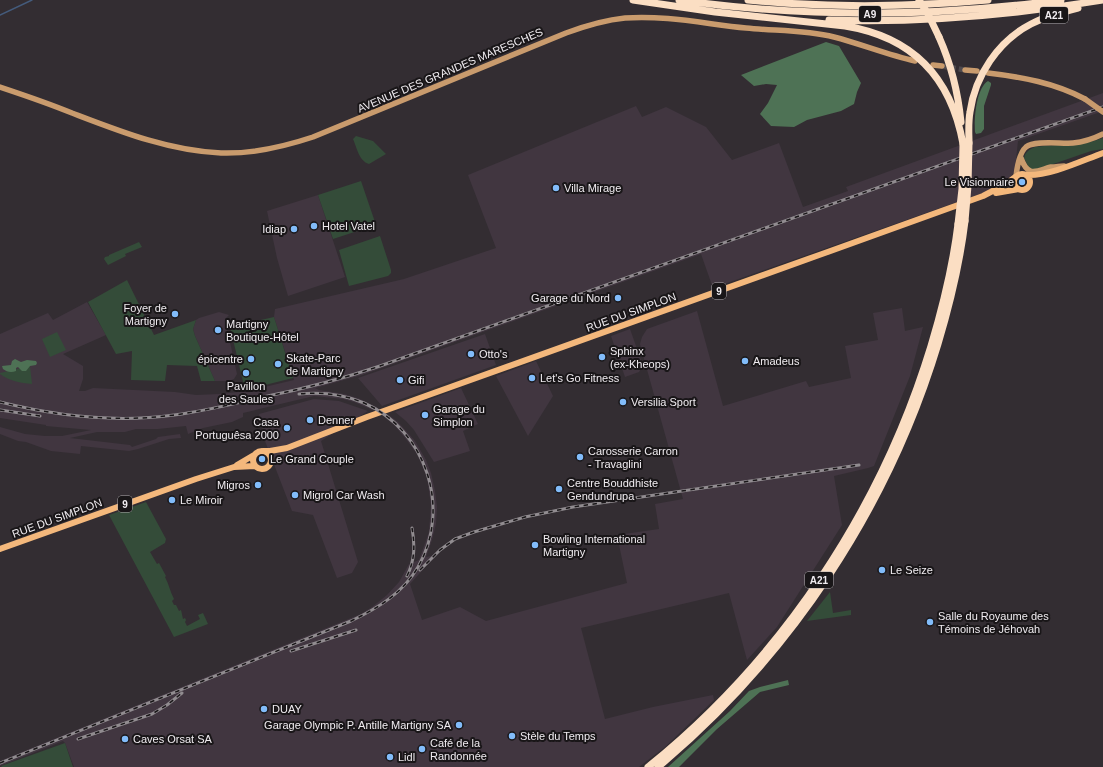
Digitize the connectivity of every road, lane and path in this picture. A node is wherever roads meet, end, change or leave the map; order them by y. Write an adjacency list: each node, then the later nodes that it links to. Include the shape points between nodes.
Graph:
1 (633, 0): 11 (highway, A9)
2 (680, 0): 8 (highway, A9, via 786,11 882,14 963,10)
3 (748, 0): 10 (highway)
4 (800, 0): 10 (highway)
5 (919, 0): 12 (highway, A21, bridge)
6 (924, 0): 12 (highway, A21)
7 (988, 0): 10 (highway, via 908,5)
8 (1061, 0)
9 (1103, 1): 11 (highway, A9, via 1017,12 923,19); 21 (highway, A21, via 1041,20 1019,31 1005,43 990,61 978,84)
10 (838, 5)
11 (760, 17): 21 (highway, A21, via 853,27 877,33 898,43 921,60 940,82)
12 (942, 37): 21 (highway, A21, via 956,86)
13 (915, 61): 19 (main road, AVENUE DES GRANDES MARESCHES, via 834,37 809,33 654,18 616,19 566,33 313,137 270,149 226,153 187,150 158,143)
14 (933, 65): 15 (main road)
15 (942, 66)
16 (965, 70): 17 (main road)
17 (977, 71)
18 (988, 73): 20 (main road, bridge, via 1041,82 1085,99)
19 (0, 87)
20 (1103, 112)
21 (965, 132): 38 (highway, A21, bridge, via 962,223 952,266 932,342)
22 (1103, 134): 24 (main road, via 1079,142 1032,144 1022,152)
23 (1103, 154): 25 (main road, 9)
24 (1020, 158): 25 (main road, via 1026,168 1033,172); 27 (main road); 28 (main road)
25 (1069, 165): 26 (main road, 9)
26 (1053, 171): 27 (main road, 9, via 1037,175); 29 (main road, 9)
27 (1026, 174): 28 (main road, 9); 29 (main road)
28 (1016, 177): 30 (main road, via 1014,183); 31 (main road, RUE DU SIMPLON / 9)
29 (1030, 183): 30 (main road, 9, via 1027,189)
30 (1019, 189): 31 (main road, RUE DU SIMPLON / 9)
31 (983, 196): 32 (main road, RUE DU SIMPLON / 9)
32 (287, 448): 33 (main road, RUE DU SIMPLON / 9); 35 (main road, RUE DU SIMPLON / 9)
33 (264, 451): 34 (main road, 9, via 258,451); 35 (main road, via 270,455)
34 (254, 456): 36 (main road); 37 (main road, RUE DU SIMPLON / 9)
35 (271, 461): 36 (main road, 9, via 266,468 260,469)
36 (255, 466): 37 (main road, RUE DU SIMPLON / 9)
37 (234, 467): 39 (main road, RUE DU SIMPLON / 9)
38 (886, 471): 40 (highway, A21, via 837,554 782,631 714,708); 41 (highway, A21, via 871,506 848,546 791,629 734,696)
39 (0, 549)
40 (648, 767)
41 (658, 767)

